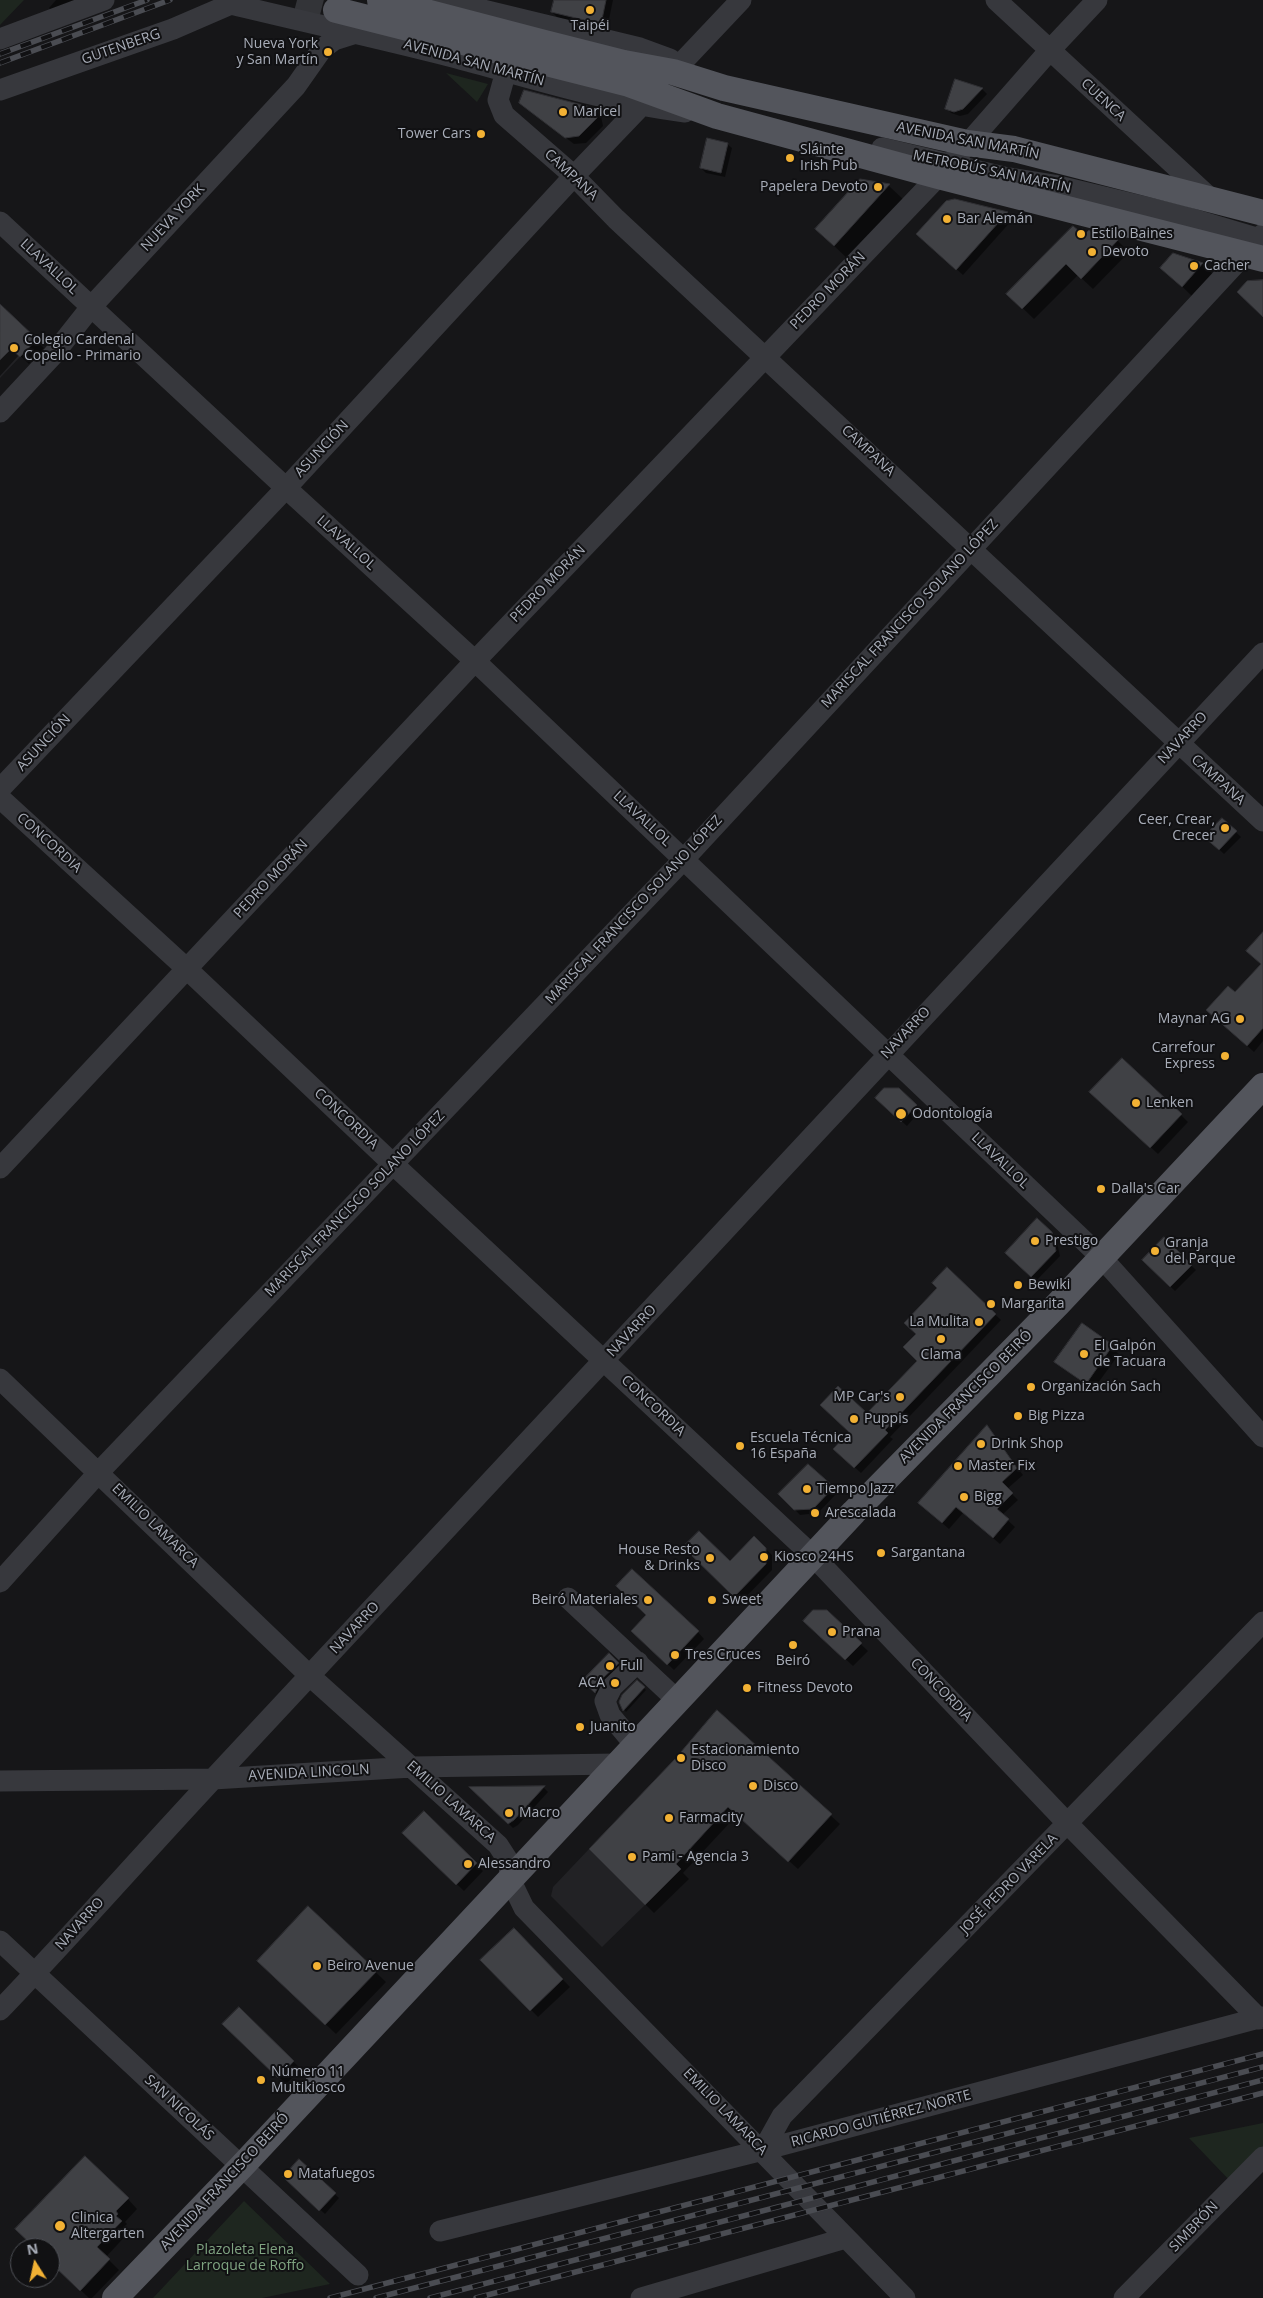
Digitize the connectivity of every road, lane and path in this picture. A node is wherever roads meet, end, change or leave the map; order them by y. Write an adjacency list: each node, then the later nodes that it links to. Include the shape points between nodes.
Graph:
1 (104, 0): 10 (street)
2 (380, 0): 13 (main road, AVENIDA SAN MARTÍN)
3 (442, 0): 13 (street, via 640,48 670,59)
4 (741, 0): 13 (street)
5 (996, 0): 11 (street, CUENCA)
6 (1098, 0): 11 (street, PEDRO MORÁN)
7 (235, 2): 9 (street, AVENIDA SAN MARTÍN); 14 (street, GUTENBERG, via 173,29)
8 (336, 10): 16 (main road, AVENIDA SAN MARTÍN, via 629,84)
9 (353, 34): 12 (street, AVENIDA SAN MARTÍN); 24 (street, NUEVA YORK, via 334,40 322,49 296,86)
10 (0, 39)
11 (1050, 50): 17 (street, PEDRO MORÁN); 20 (street, CUENCA)
12 (506, 71): 15 (street, AVENIDA SAN MARTÍN); 19 (street, CAMPANA, via 498,100 504,115)
13 (673, 72): 17 (main road, AVENIDA SAN MARTÍN, via 724,88)
14 (0, 90)
15 (641, 106): 16 (street, AVENIDA SAN MARTÍN); 19 (street, ASUNCIÓN)
16 (717, 116): 18 (main road, AVENIDA SAN MARTÍN)
17 (968, 143): 18 (street, PEDRO MORÁN); 20 (main road, AVENIDA SAN MARTÍN, via 1014,149); 23 (street, METROBÚS SAN MARTÍN, via 1008,160 1230,218)
18 (944, 170): 23 (main road, AVENIDA SAN MARTÍN); 25 (street, PEDRO MORÁN)
19 (574, 176): 25 (street, CAMPANA); 27 (street, ASUNCIÓN)
20 (1211, 200): 21 (main road, AVENIDA SAN MARTÍN)
21 (1263, 213)
22 (0, 222): 24 (street, LLAVALLOL)
23 (1259, 242): 28 (street, MARISCAL FRANCISCO SOLANO LÓPEZ)
24 (91, 307): 26 (street, NUEVA YORK, via 53,355); 27 (street, LLAVALLOL)
25 (765, 356): 28 (street, CAMPANA); 30 (street, PEDRO MORÁN)
26 (0, 412)
27 (286, 488): 30 (street, LLAVALLOL); 32 (street, ASUNCIÓN)
28 (972, 548): 31 (street, CAMPANA); 35 (street, MARISCAL FRANCISCO SOLANO LÓPEZ)
29 (1263, 653): 31 (street, NAVARRO)
30 (475, 661): 35 (street, LLAVALLOL); 36 (street, PEDRO MORÁN)
31 (1178, 744): 34 (street, CAMPANA); 37 (street, NAVARRO)
32 (0, 790)
33 (0, 798): 36 (street, CONCORDIA)
34 (1263, 821)
35 (684, 859): 37 (street, LLAVALLOL); 39 (street, MARISCAL FRANCISCO SOLANO LÓPEZ)
36 (187, 969): 39 (street, CONCORDIA); 40 (street, PEDRO MORÁN)
37 (887, 1053): 41 (street, LLAVALLOL); 42 (street, NAVARRO)
38 (1263, 1086): 41 (main road, AVENIDA FRANCISCO BEIRÓ)
39 (393, 1164): 42 (street, CONCORDIA); 45 (street, MARISCAL FRANCISCO SOLANO LÓPEZ)
40 (0, 1168)
41 (1101, 1257): 44 (street, LLAVALLOL); 46 (main road, AVENIDA FRANCISCO BEIRÓ)
42 (605, 1361): 46 (street, CONCORDIA); 51 (street, NAVARRO)
43 (0, 1379): 45 (street, EMILIO LAMARCA)
44 (1263, 1437)
45 (99, 1472): 47 (street, MARISCAL FRANCISCO SOLANO LÓPEZ); 51 (street, EMILIO LAMARCA)
46 (813, 1556): 52 (main road, AVENIDA FRANCISCO BEIRÓ); 58 (street, CONCORDIA)
47 (0, 1582)
48 (568, 1598): 50 (street)
49 (1263, 1622): 58 (street, JOSÉ PEDRO VARELA)
50 (638, 1662): 52 (street); 53 (street, via 612,1687 605,1701 610,1715)
51 (310, 1676): 55 (street, EMILIO LAMARCA); 56 (street, NAVARRO)
52 (678, 1700): 53 (main road, AVENIDA FRANCISCO BEIRÓ)
53 (635, 1745): 54 (main road, AVENIDA FRANCISCO BEIRÓ)
54 (617, 1764): 55 (street, AVENIDA LINCOLN); 59 (main road, AVENIDA FRANCISCO BEIRÓ)
55 (412, 1767): 56 (street, AVENIDA LINCOLN); 59 (street, EMILIO LAMARCA, via 498,1845 509,1862)
56 (213, 1779): 57 (street, AVENIDA LINCOLN); 61 (street, NAVARRO)
57 (0, 1781)
58 (1068, 1824): 63 (street, CONCORDIA); 64 (street, JOSÉ PEDRO VARELA, via 782,2116)
59 (510, 1878): 64 (street, EMILIO LAMARCA, via 524,1908); 66 (main road, AVENIDA FRANCISCO BEIRÓ)
60 (0, 1941): 61 (street, SAN NICOLÁS)
61 (36, 1972): 62 (street, NAVARRO); 66 (street, SAN NICOLÁS)
62 (0, 2010)
63 (1261, 2018): 64 (street, RICARDO GUTIÉRREZ NORTE)
64 (763, 2150): 67 (street, RICARDO GUTIÉRREZ NORTE); 68 (street, EMILIO LAMARCA)
65 (1263, 2156): 73 (street, SIMBRÓN)
66 (242, 2166): 69 (street, SAN NICOLÁS); 70 (main road, AVENIDA FRANCISCO BEIRÓ)
67 (440, 2231)
68 (846, 2238): 71 (street); 72 (street, EMILIO LAMARCA)
69 (358, 2275)
70 (115, 2298)
71 (641, 2298)
72 (905, 2298)
73 (1124, 2298)

